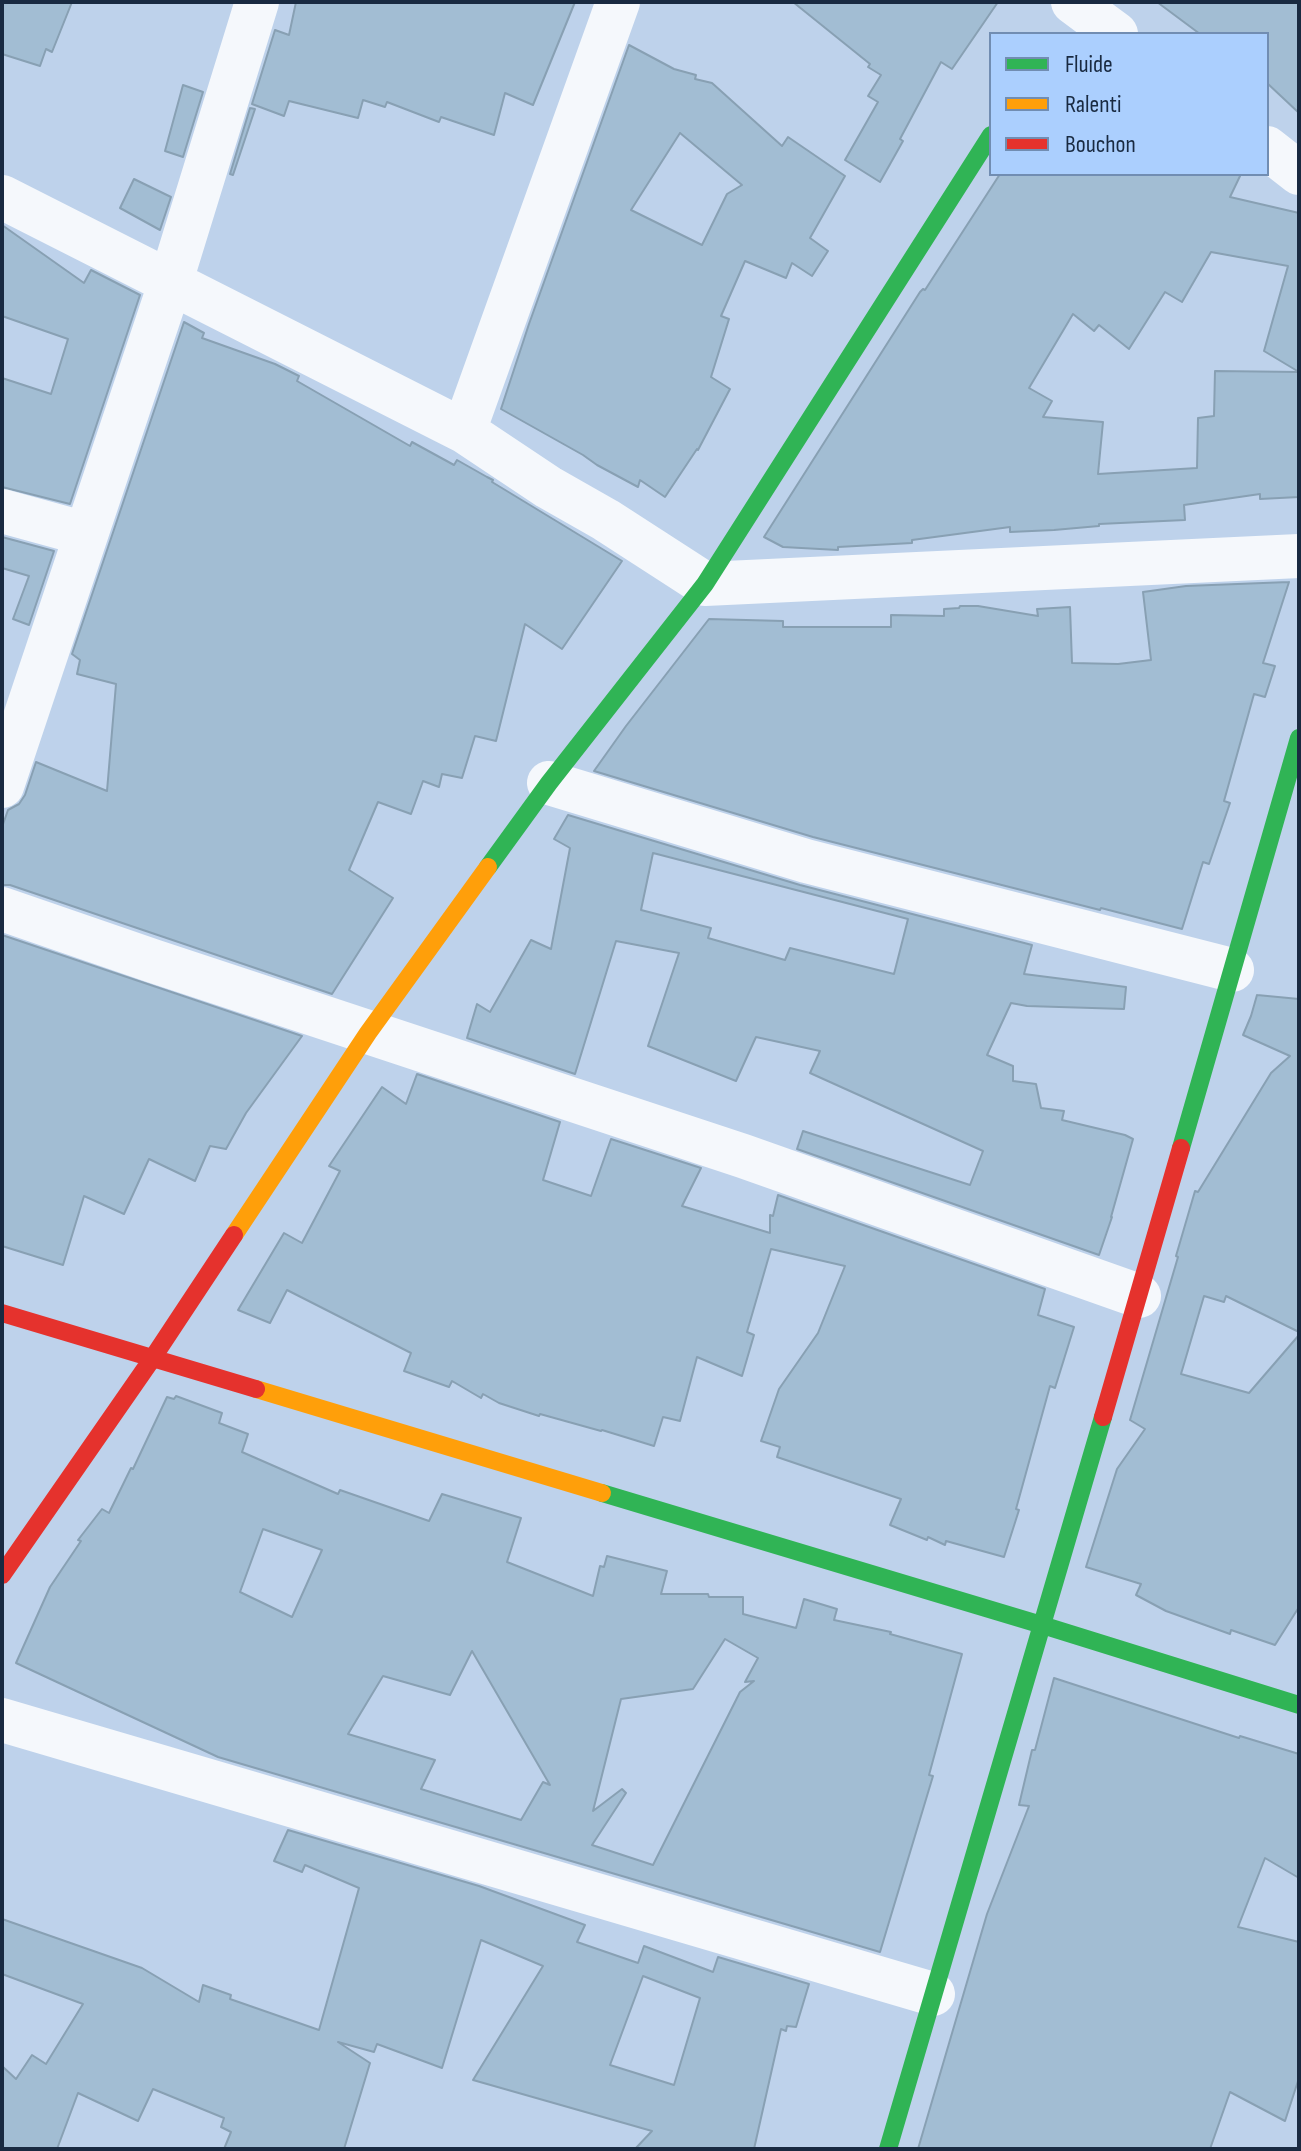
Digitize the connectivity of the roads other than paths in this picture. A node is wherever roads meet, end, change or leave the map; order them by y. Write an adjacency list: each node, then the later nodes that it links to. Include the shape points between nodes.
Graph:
1 (257, 2): 9 (street)
2 (618, 2): 10 (street)
3 (1070, 10): 4 (street)
4 (1112, 32)
5 (989, 138): 14 (street)
6 (1269, 150): 7 (street)
7 (1299, 173)
8 (2, 197): 9 (street)
9 (170, 284): 10 (street); 12 (street)
10 (464, 431): 14 (street)
11 (2, 511): 12 (street)
12 (86, 534): 17 (street)
13 (1299, 556): 14 (street)
14 (705, 584): 16 (street)
15 (1299, 738): 19 (street)
16 (549, 783): 19 (street, via 806,861); 20 (street)
17 (2, 786)
18 (2, 909): 20 (street)
19 (1232, 970): 21 (street)
20 (368, 1033): 21 (street, via 743,1156); 23 (street)
21 (1139, 1296): 25 (street)
22 (2, 1313): 23 (street)
23 (152, 1359): 24 (street); 25 (street)
24 (2, 1575)
25 (1042, 1625): 26 (street); 28 (street)
26 (1299, 1705)
27 (2, 1720): 28 (street)
28 (933, 1994): 29 (street)
29 (888, 2149)

